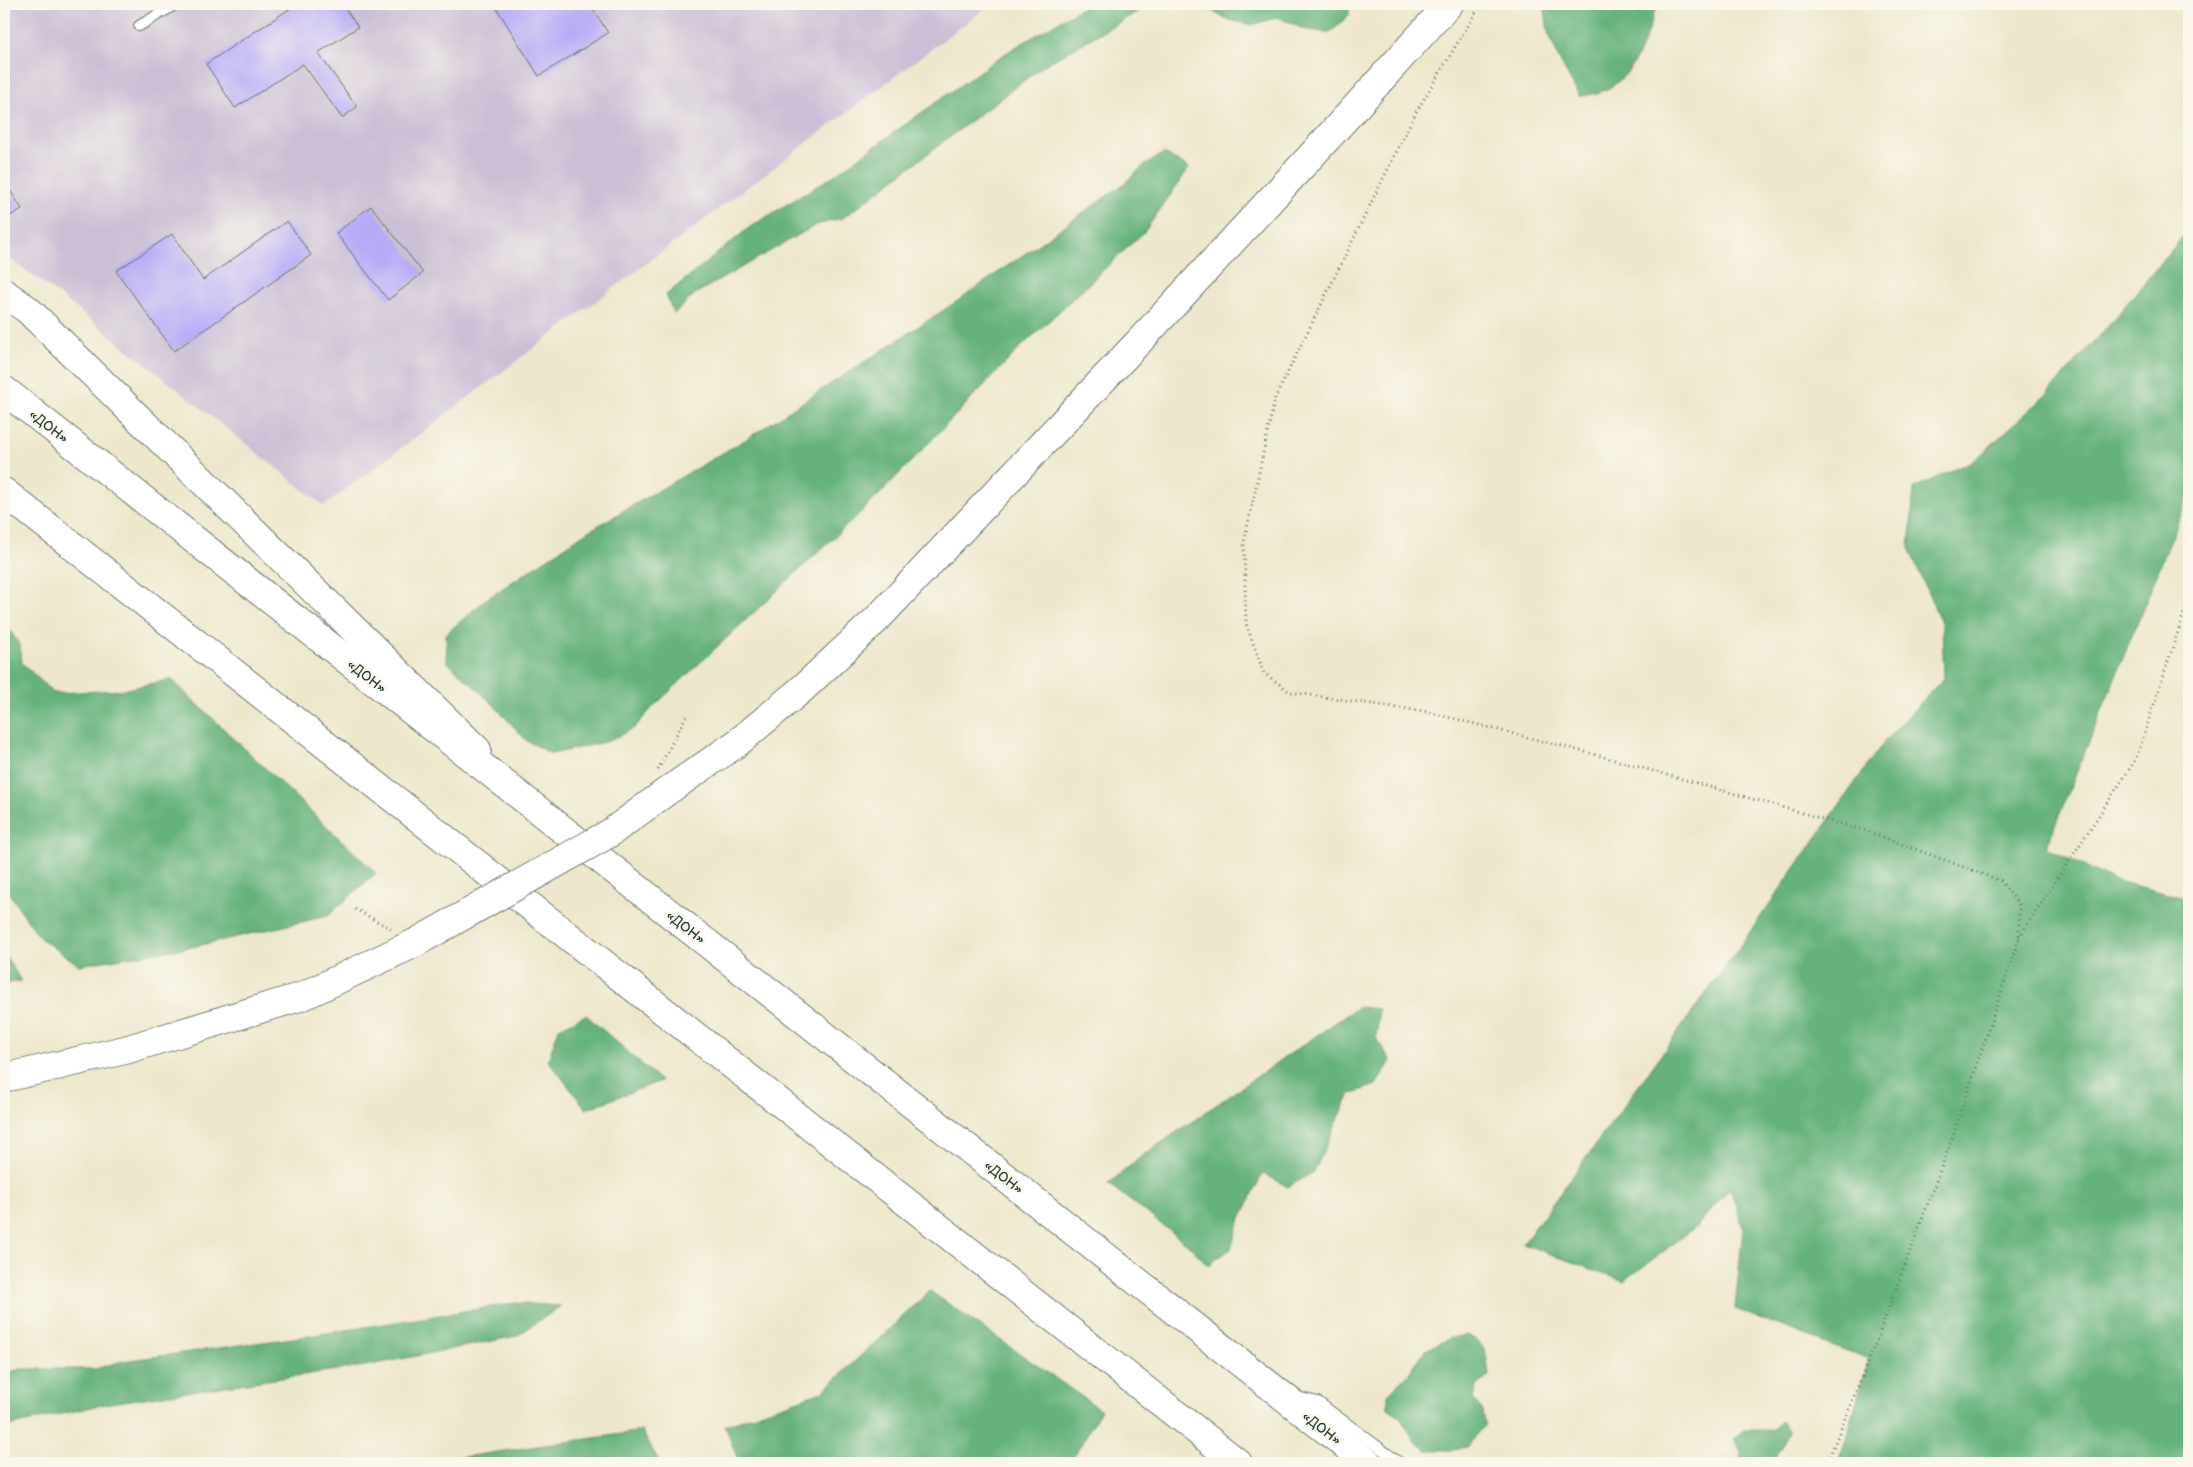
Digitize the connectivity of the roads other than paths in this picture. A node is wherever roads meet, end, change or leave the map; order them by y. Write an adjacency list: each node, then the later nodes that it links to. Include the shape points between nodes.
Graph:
1 (176, 4): 3 (lane)
2 (1449, 4): 8 (main road, bridge, via 1169,309 877,619 802,689 736,744 610,833 415,942 303,996 125,1050)
3 (139, 26)
4 (4, 292): 7 (main road, via 28,310)
5 (4, 390): 7 (main road, «ДОН»)
6 (4, 492): 9 (main road)
7 (543, 814): 10 (main road, «ДОН»)
8 (4, 1078)
9 (1147, 1391): 11 (lane, via 1163,1416); 12 (main road)
10 (1278, 1393): 13 (main road, «ДОН»); 14 (lane, via 1318,1402)
11 (1222, 1463)
12 (1238, 1463)
13 (1368, 1463)
14 (1400, 1463)

